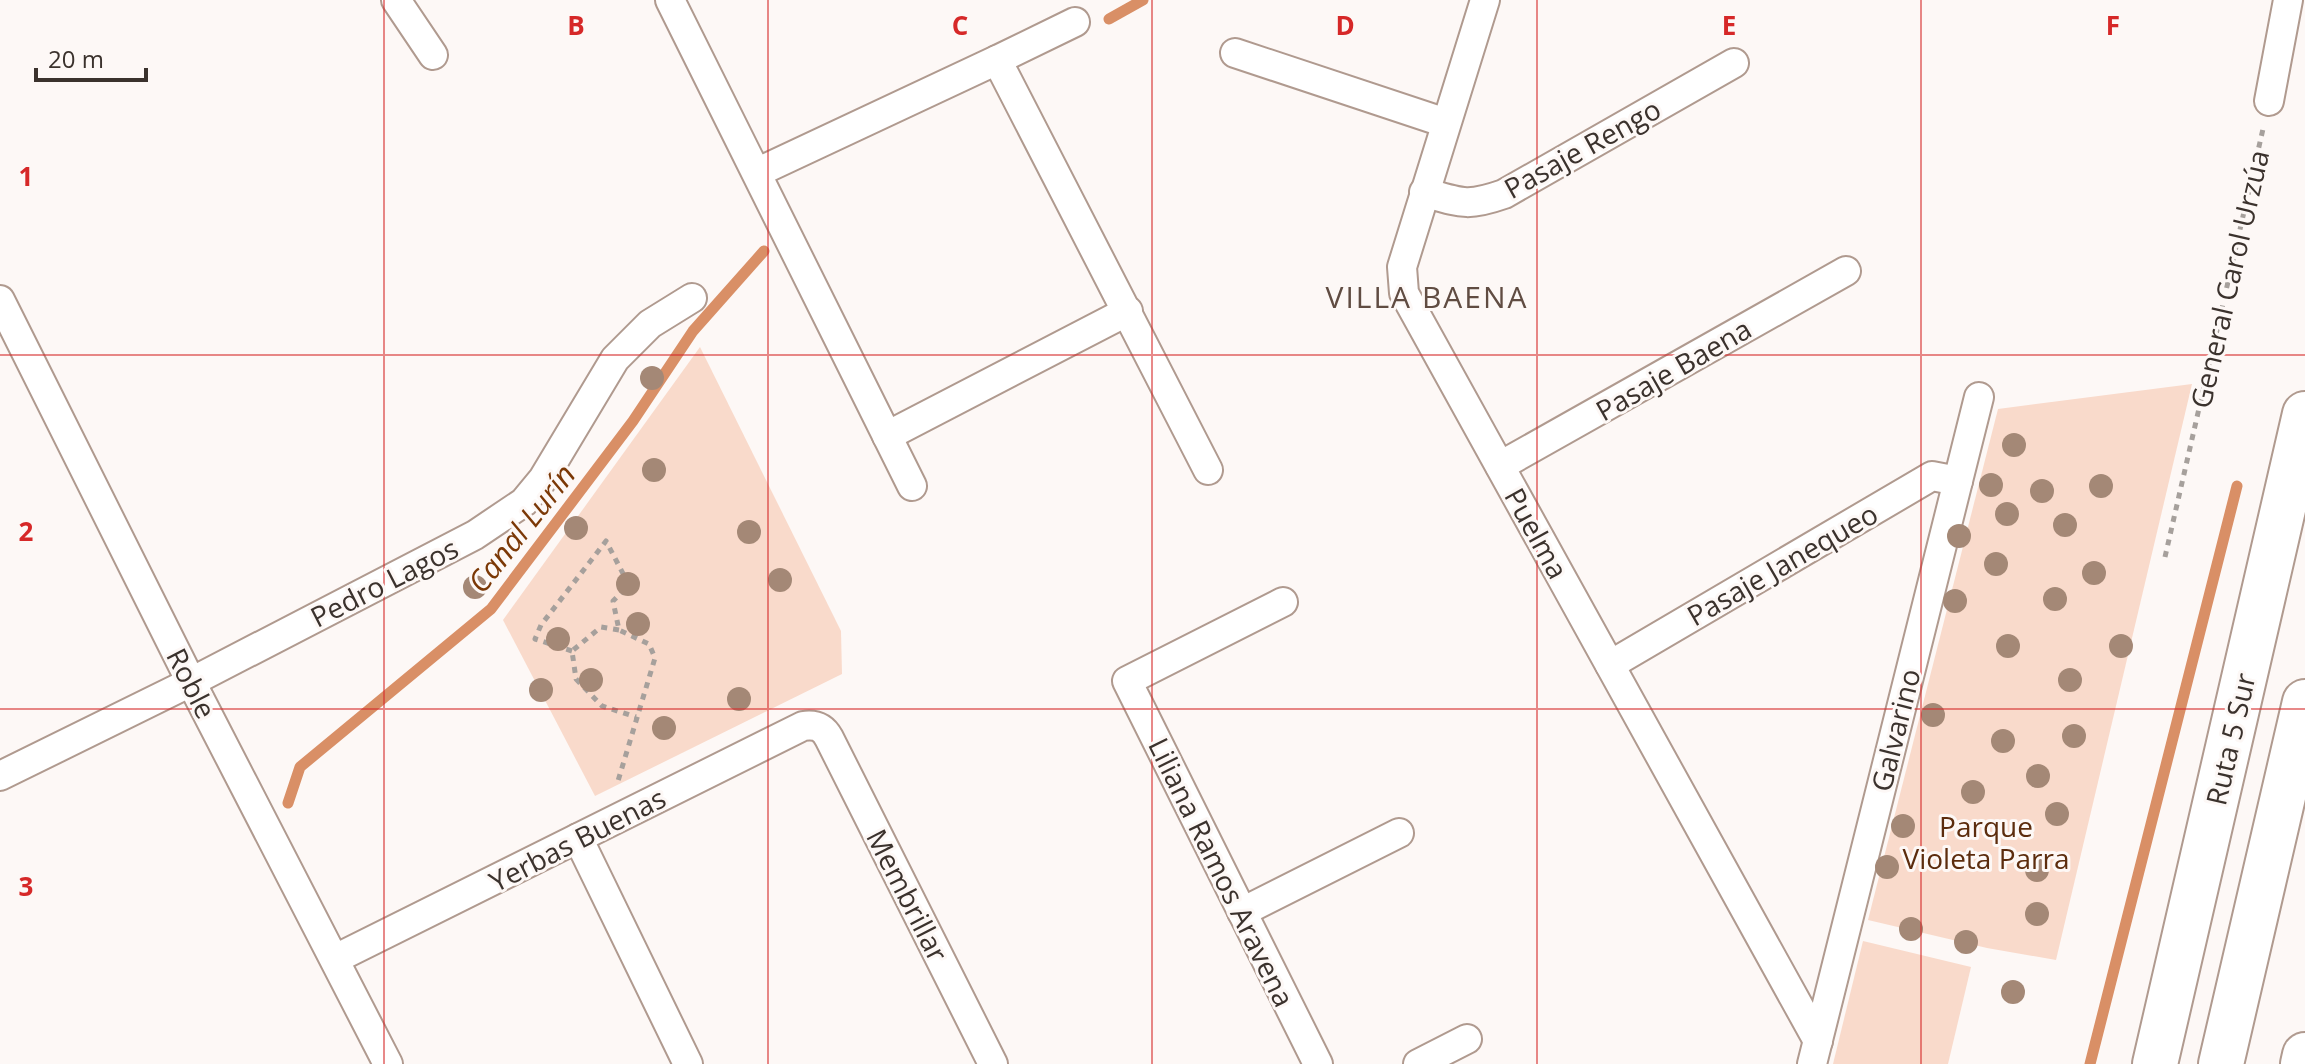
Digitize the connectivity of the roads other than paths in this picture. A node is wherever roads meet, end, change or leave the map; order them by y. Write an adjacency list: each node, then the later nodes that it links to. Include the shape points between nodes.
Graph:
1 (396, 0): 7 (street)
2 (670, 0): 12 (street)
3 (1485, 0): 11 (street, Puelma)
4 (2288, 0): 10 (street)
5 (1075, 22): 8 (street)
6 (1235, 53): 11 (street)
7 (433, 55)
8 (997, 60): 12 (street); 17 (street)
9 (1734, 63): 13 (street, Pasaje Rengo, via 1504,194 1478,203)
10 (2269, 101)
11 (1446, 123): 13 (street, Puelma)
12 (758, 172): 20 (street)
13 (1424, 192): 21 (street, Puelma, via 1402,267 1404,293)
14 (1846, 271): 21 (street, Pasaje Baena)
15 (692, 298): 27 (street, Pedro Lagos, via 650,324 615,359 524,502 475,535)
16 (0, 300): 27 (street, Roble)
17 (1128, 311): 20 (street); 22 (street)
18 (1979, 397): 23 (street, Galvarino)
19 (2305, 414): 43 (main road, Ruta 5 Sur)
20 (887, 436): 24 (street)
21 (1500, 466): 26 (street, Puelma)
22 (1208, 470)
23 (1958, 481): 26 (street, Pasaje Janequeo, via 1932,476); 36 (street, Galvarino)
24 (912, 486)
25 (1283, 602): 33 (street, Liliana Ramos Aravena, via 1127,681)
26 (1610, 665): 36 (street, Puelma)
27 (191, 682): 30 (street, Pedro Lagos); 34 (street, Roble)
28 (2305, 702): 44 (main road)
29 (820, 727): 32 (street, Yerbas Buenas, via 803,726); 40 (street, Membrillar)
30 (0, 776)
31 (1399, 833): 33 (street)
32 (578, 838): 34 (street, Yerbas Buenas); 39 (street)
33 (1242, 912): 41 (street, Liliana Ramos Aravena)
34 (335, 959): 38 (street, Roble)
35 (1467, 1039): 42 (street)
36 (1815, 1052)
37 (2305, 1055): 45 (main road)
38 (388, 1064)
39 (688, 1064)
40 (993, 1064)
41 (1318, 1064)
42 (1418, 1064)
43 (2155, 1064)
44 (2221, 1064)
45 (2303, 1064)

